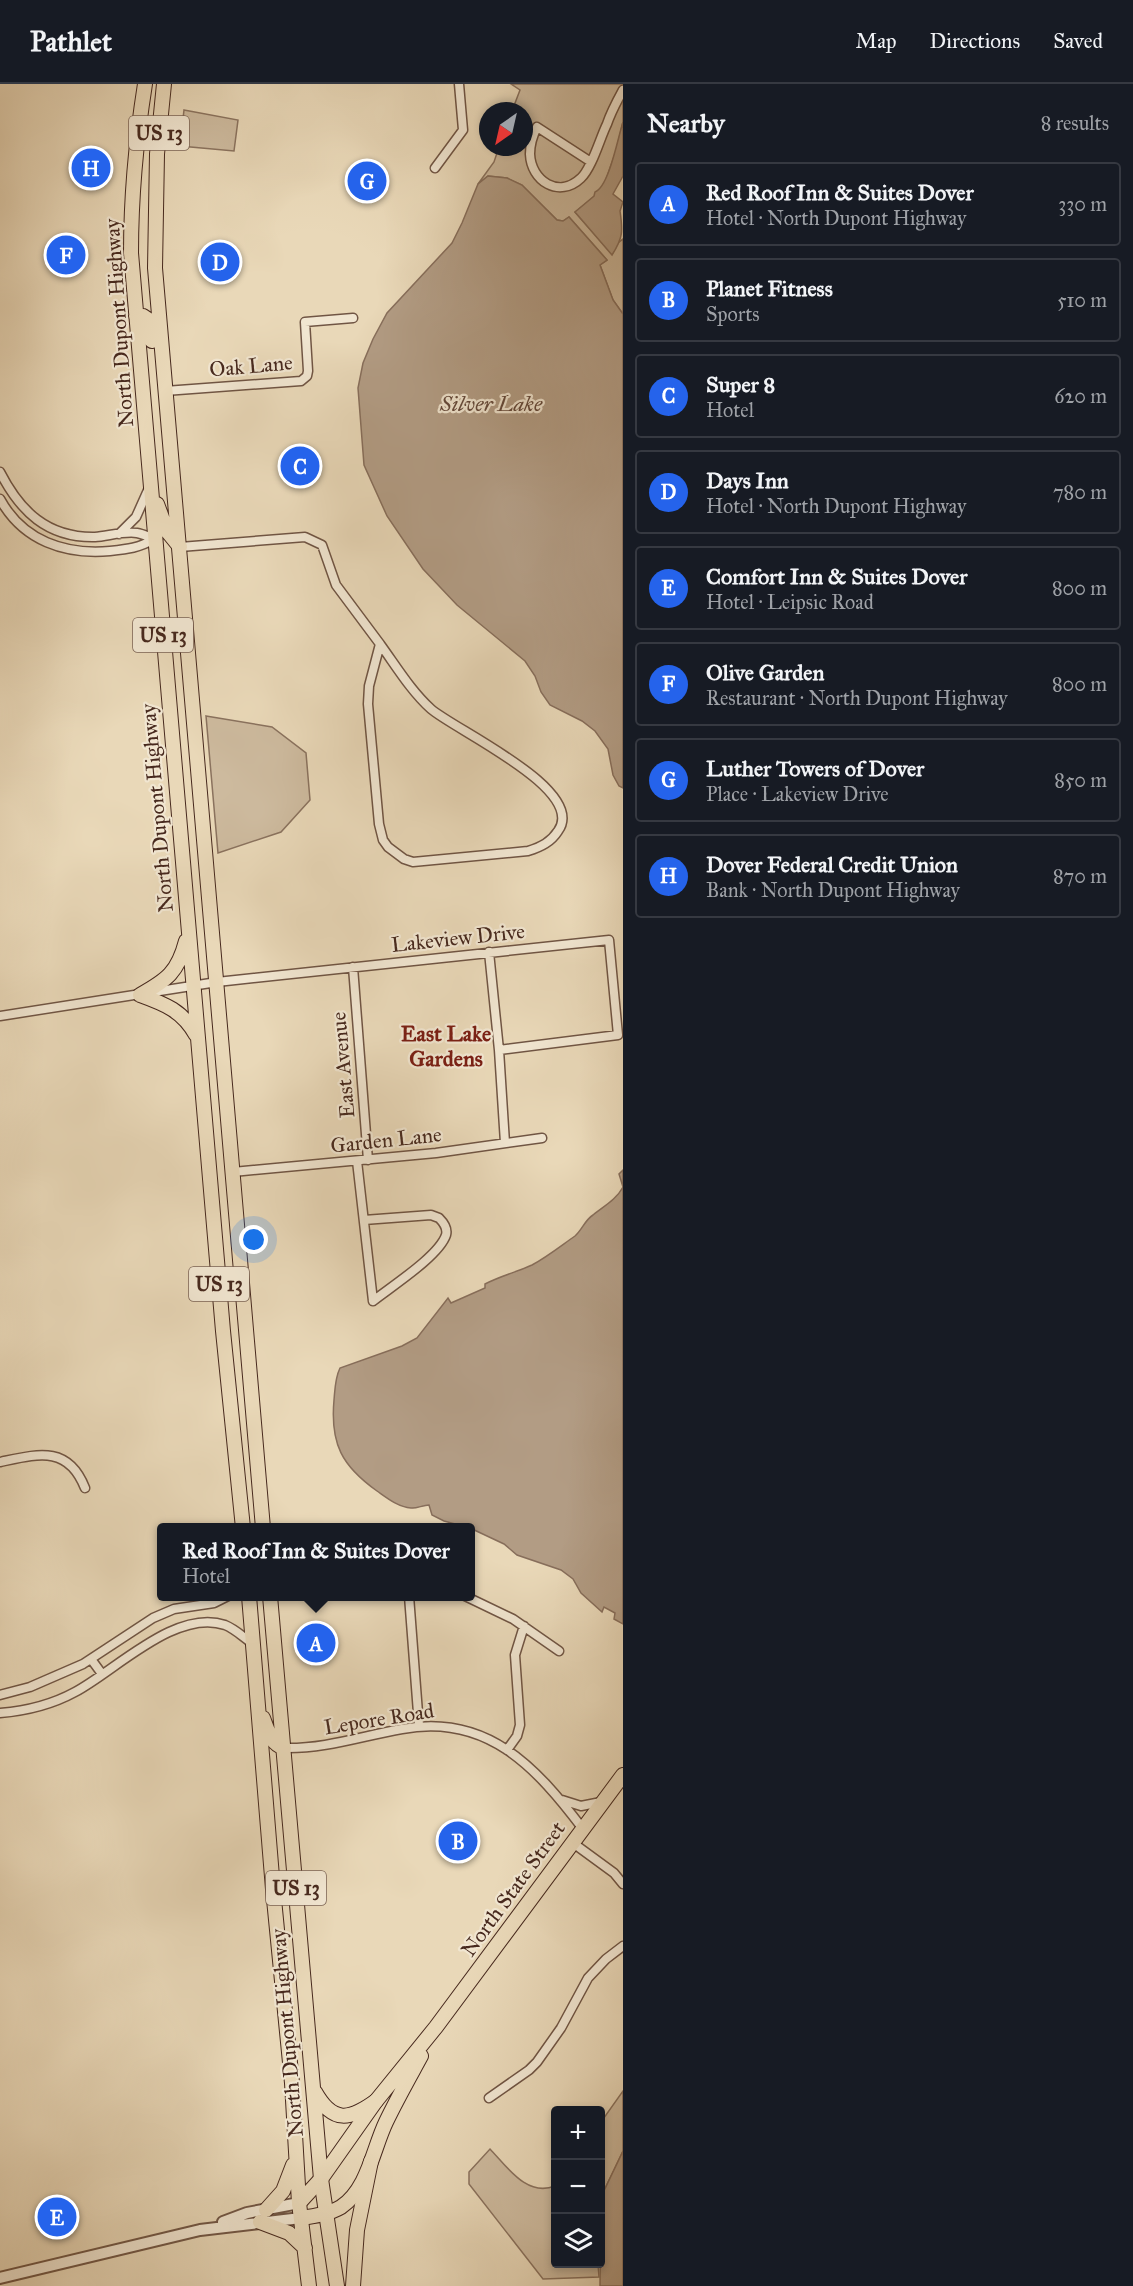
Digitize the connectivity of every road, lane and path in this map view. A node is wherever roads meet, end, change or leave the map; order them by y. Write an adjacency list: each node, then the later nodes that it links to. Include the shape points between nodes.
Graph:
1 (145, 84): 7 (main road, North Dupont Highway / US 13, via 132,193)
2 (164, 84): 9 (main road, North Dupont Highway / US 13, via 157,154 155,268)
3 (459, 84): 6 (street, via 462,130)
4 (623, 90): 5 (street)
5 (591, 162): 5 (street, via 581,179 566,188 546,184 535,172 530,154 537,127)
6 (435, 168)
7 (136, 316): 9 (main road, via 149,320 157,380); 11 (main road, North Dupont Highway / US 13)
8 (353, 318): 9 (street, Oak Lane, via 305,322 308,371 302,381)
9 (165, 391): 15 (main road, North Dupont Highway / US 13)
10 (0, 472): 13 (street, via 18,503 42,523 80,536)
11 (151, 485): 13 (street, via 135,518); 14 (main road, North Dupont Highway / US 13); 15 (main road, via 167,531)
12 (0, 499): 14 (street, via 26,531 66,550 138,548)
13 (119, 534): 14 (street, via 135,532)
14 (155, 539): 16 (main road, via 170,550); 18 (main road, North Dupont Highway / US 13)
15 (180, 546): 16 (main road, North Dupont Highway / US 13); 17 (street, via 305,537 315,540 325,550 343,596)
16 (182, 574): 21 (main road, North Dupont Highway / US 13)
17 (380, 644): 17 (street, via 432,709 515,762 555,799 564,819 551,840 528,850 422,862 404,858 388,847 379,824 369,716 369,686)
18 (189, 931): 22 (main road, North Dupont Highway / US 13); 23 (main road, via 182,959 172,974)
19 (489, 952): 20 (street, Lakeview Drive); 26 (street); 26 (street, Lakeview Drive, via 609,940 618,1035)
20 (353, 967): 21 (street, Lakeview Drive); 29 (street, East Avenue)
21 (217, 982): 22 (street, Lakeview Drive); 31 (main road, North Dupont Highway / US 13)
22 (194, 986): 23 (street, Lakeview Drive); 25 (main road, North Dupont Highway / US 13)
23 (140, 996): 24 (street, Lakeview Drive); 25 (main road, via 179,1013)
24 (0, 1016)
25 (198, 1040): 35 (main road, North Dupont Highway / US 13)
26 (499, 1050): 28 (street)
27 (542, 1138): 28 (street, Garden Lane)
28 (505, 1143): 29 (street, Garden Lane)
29 (368, 1160): 30 (street, Garden Lane)
30 (357, 1161): 31 (street, Garden Lane); 32 (street)
31 (233, 1172): 38 (main road, North Dupont Highway / US 13)
32 (364, 1220): 32 (street, via 431,1215 439,1218 446,1235 431,1256 373,1301)
33 (0, 1462): 34 (street, via 24,1456 58,1457 69,1462)
34 (85, 1488)
35 (240, 1499): 36 (main road, North Dupont Highway / US 13); 37 (main road, via 251,1503)
36 (243, 1523)
37 (257, 1523)
38 (263, 1523)
39 (218, 1601): 47 (street, via 174,1609 148,1620)
40 (249, 1601): 45 (main road, North Dupont Highway / US 13)
41 (270, 1601): 53 (main road, North Dupont Highway / US 13)
42 (409, 1601): 52 (street)
43 (475, 1601): 44 (street)
44 (524, 1626): 46 (street); 54 (street, via 515,1655 520,1725)
45 (252, 1643): 48 (street, via 223,1625 196,1624 162,1634); 50 (main road, North Dupont Highway / US 13)
46 (559, 1651)
47 (91, 1659): 48 (street); 49 (street, via 30,1688)
48 (102, 1674): 51 (street, via 74,1693 36,1707)
49 (0, 1695)
50 (258, 1705): 53 (main road, via 272,1740); 63 (main road, North Dupont Highway / US 13)
51 (0, 1713)
52 (419, 1726): 53 (street, Lepore Road, via 326,1746); 54 (street, Lepore Road, via 463,1728)
53 (285, 1748): 64 (main road, North Dupont Highway / US 13)
54 (507, 1750): 56 (street, Lepore Road)
55 (623, 1775): 57 (main road, North State Street)
56 (560, 1799): 57 (street, via 581,1806); 58 (street, Lepore Road)
57 (604, 1800): 58 (main road, North State Street)
58 (583, 1829): 59 (main road, North State Street)
59 (573, 1843): 60 (street); 62 (main road, North State Street)
60 (623, 1884)
61 (623, 1946): 65 (street, via 588,1978 537,2062)
62 (436, 2027): 66 (main road, North State Street); 69 (main road, North State Street, via 385,2122)
63 (292, 2083): 67 (main road, via 303,2126); 68 (main road, North Dupont Highway / US 13)
64 (313, 2089): 66 (main road, via 327,2109 342,2116 360,2113); 67 (main road, North Dupont Highway / US 13)
65 (489, 2097)
66 (376, 2101): 70 (main road, North State Street)
67 (317, 2132): 70 (main road, North Dupont Highway / US 13)
68 (296, 2157): 71 (main road, North Dupont Highway / US 13); 73 (main road, via 283,2192)
69 (371, 2161): 72 (main road, North State Street, via 351,2197); 79 (main road, via 357,2230)
70 (321, 2179): 71 (main road, North State Street); 72 (main road, North Dupont Highway / US 13)
71 (299, 2203): 73 (street); 74 (main road, North Dupont Highway / US 13)
72 (327, 2214): 74 (main road, North State Street); 78 (main road, North Dupont Highway / US 13)
73 (263, 2216): 74 (street); 75 (main road); 76 (street, via 247,2213 200,2230)
74 (301, 2218): 75 (main road, North Dupont Highway / US 13)
75 (305, 2248): 77 (main road, North Dupont Highway / US 13)
76 (0, 2278)
77 (309, 2286)
78 (337, 2286)
79 (353, 2286)

